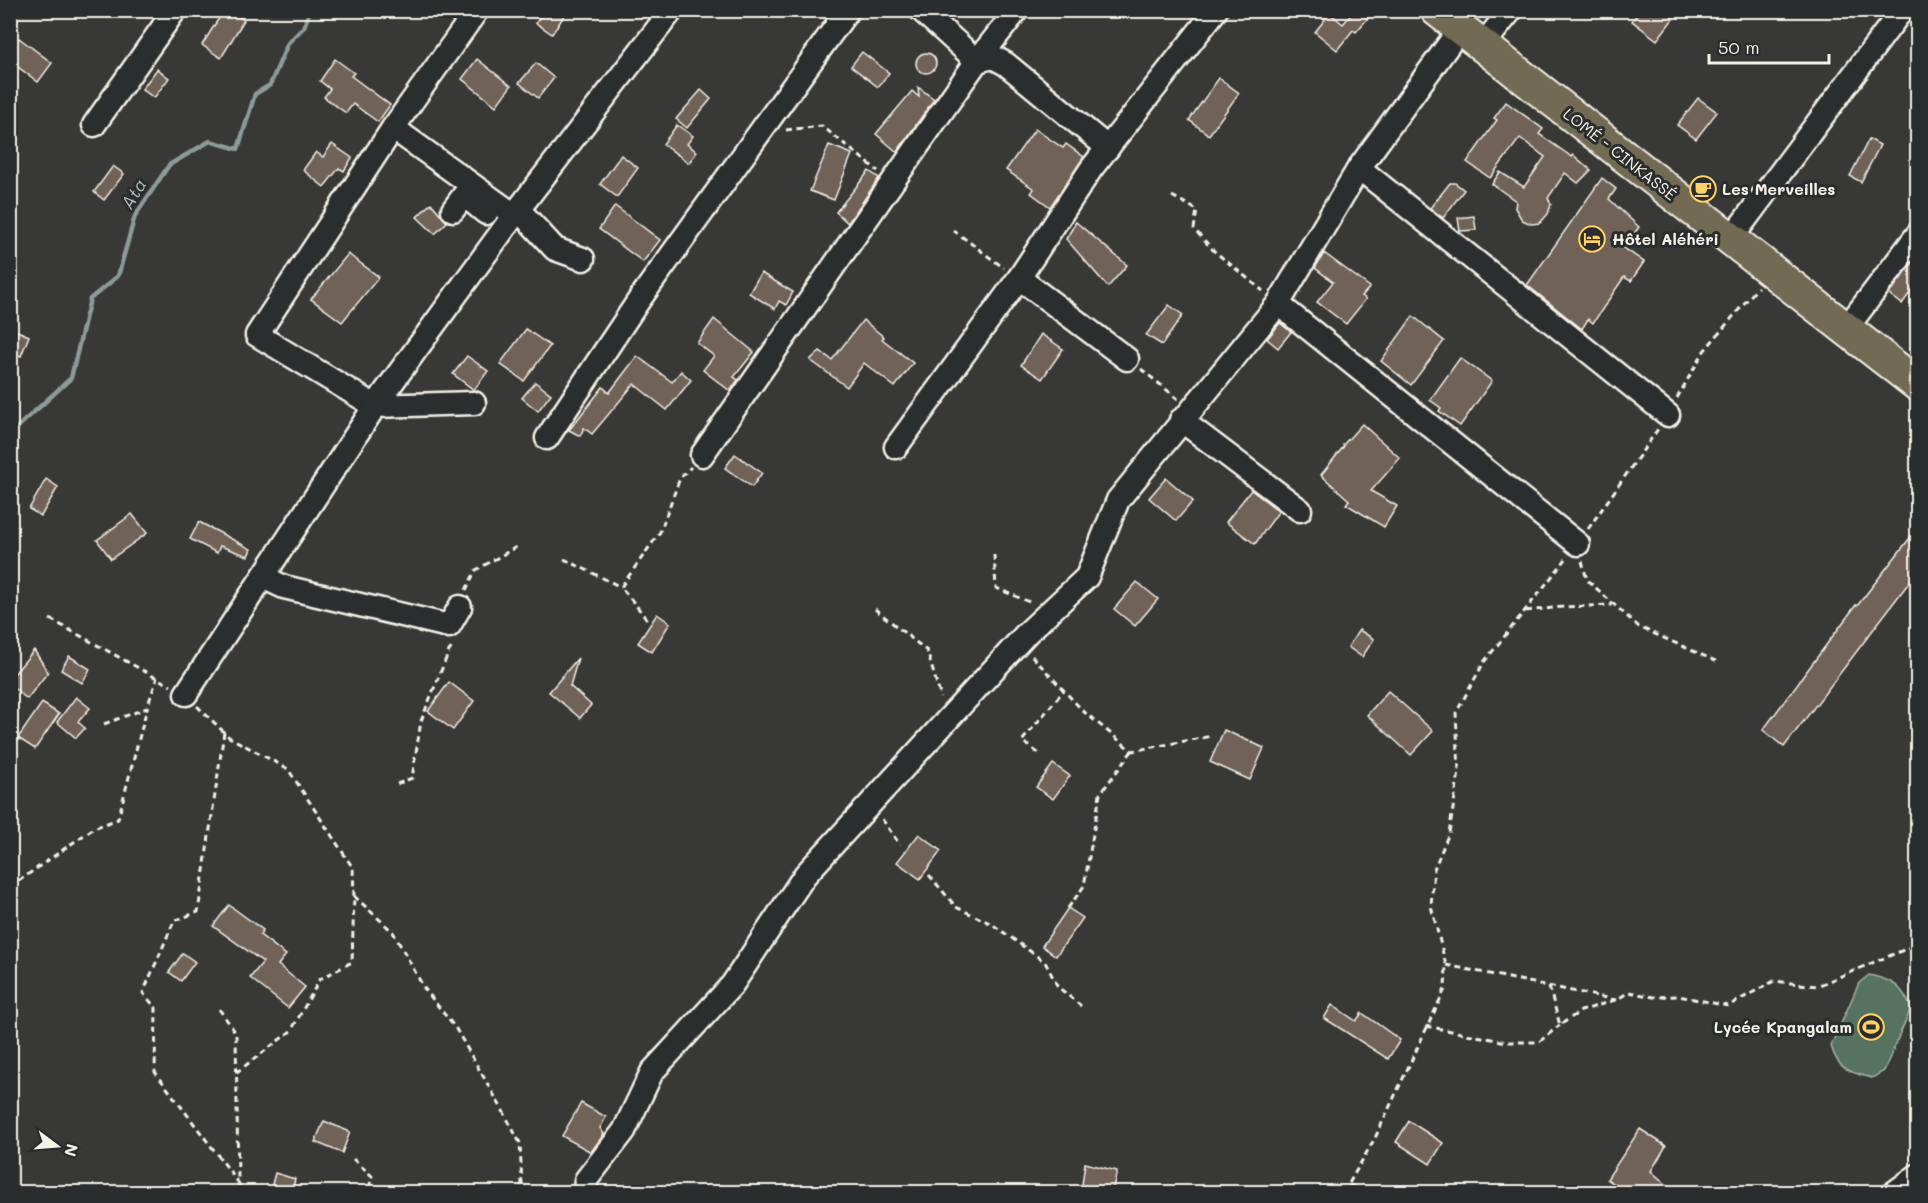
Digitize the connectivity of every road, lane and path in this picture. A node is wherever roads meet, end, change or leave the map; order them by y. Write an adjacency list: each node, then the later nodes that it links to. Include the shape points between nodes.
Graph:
1 (175, 10): 12 (street)
2 (477, 10): 13 (street)
3 (672, 10): 20 (street)
4 (848, 10): 14 (street)
5 (921, 10): 11 (street)
6 (1017, 10): 11 (street)
7 (1216, 10): 15 (street)
8 (1510, 10): 10 (street)
9 (1902, 10): 23 (street)
10 (1460, 29): 16 (street); 23 (highway, LOMÉ - CINKASSÉ)
11 (977, 61): 15 (street, via 993,57 1006,64); 17 (street)
12 (94, 125)
13 (393, 128): 20 (street); 32 (street, via 256,335)
14 (760, 132): 17 (path, via 822,126); 35 (street, via 639,300)
15 (1108, 148): 26 (street)
16 (1359, 168): 27 (street); 34 (street)
17 (892, 182): 37 (street)
18 (1172, 196): 27 (path, via 1197,210 1194,229 1214,252)
19 (453, 210): 20 (street, via 464,195 491,218)
20 (512, 210): 24 (street, via 555,249); 32 (street)
21 (953, 230): 26 (path)
22 (1917, 234): 28 (street)
23 (1730, 240): 25 (highway, LOMÉ - CINKASSÉ)
24 (583, 259)
25 (1771, 272): 28 (highway, LOMÉ - CINKASSÉ); 34 (path, via 1704,351)
26 (1019, 278): 29 (street); 36 (street)
27 (1278, 303): 33 (street); 39 (street)
28 (1845, 330): 30 (highway, LOMÉ - CINKASSÉ)
29 (1127, 359): 33 (path)
30 (1917, 385)
31 (474, 403): 32 (street)
32 (375, 406): 43 (street)
33 (1186, 415): 38 (street); 49 (street, via 1118,500 1087,577)
34 (1668, 415): 39 (path)
35 (547, 438)
36 (896, 447)
37 (702, 455): 44 (path, via 680,478 660,532)
38 (1300, 510)
39 (1578, 544): 45 (path, via 1587,580); 48 (path)
40 (518, 546): 46 (path, via 476,570 458,603)
41 (994, 555): 49 (path, via 996,588 1040,606)
42 (564, 560): 44 (path)
43 (263, 577): 46 (street, via 284,587 449,626); 56 (street)
44 (621, 587): 51 (path)
45 (1613, 604): 48 (path); 53 (path, via 1639,627)
46 (460, 607)
47 (875, 609): 58 (path, via 927,651)
48 (1524, 612): 72 (path, via 1484,662 1456,713 1459,772 1449,834 1434,869 1431,906)
49 (1043, 618): 55 (path, via 1032,656); 58 (street)
50 (50, 619): 54 (path)
51 (647, 619)
52 (456, 642): 64 (path, via 421,721 412,778)
53 (1720, 663)
54 (157, 678): 56 (path); 57 (path)
55 (1064, 690): 62 (path); 63 (path, via 1022,741)
56 (186, 694): 60 (path)
57 (147, 708): 59 (path); 68 (path, via 118,819 94,828)
58 (948, 719): 65 (street)
59 (104, 724)
60 (224, 732): 69 (path, via 288,769 353,868); 82 (path, via 198,912 174,921 143,993 156,1008 155,1072)
61 (1212, 736): 62 (path)
62 (1132, 751): 70 (path, via 1100,794 1084,886)
63 (1038, 753)
64 (396, 784)
65 (871, 803): 66 (path); 87 (street, via 805,875 732,984 652,1072 624,1131 586,1180)
66 (900, 845)
67 (929, 875): 75 (path, via 956,907 992,924 1045,962 1058,987)
68 (10, 887)
69 (354, 896): 79 (path, via 351,962 320,978 291,1031); 86 (path, via 393,932 424,988 456,1029 520,1143 522,1185)
70 (1068, 908)
71 (1917, 944): 74 (path, via 1817,986 1774,981 1728,1006 1679,996 1629,993)
72 (1446, 965): 73 (path); 78 (path, via 1444,989)
73 (1550, 987): 74 (path); 77 (path)
74 (1616, 1000): 77 (path, via 1581,1011)
75 (1080, 1006)
76 (219, 1010): 79 (path, via 236,1033)
77 (1560, 1025): 78 (path, via 1539,1042 1507,1042)
78 (1426, 1026): 83 (path, via 1376,1138)
79 (237, 1072): 82 (path)
80 (352, 1159): 85 (path, via 372,1176)
81 (1917, 1175): 90 (street)
82 (238, 1182): 84 (path)
83 (1349, 1185): 88 (path); 89 (path)
84 (242, 1192)
85 (368, 1192)
86 (530, 1192)
87 (585, 1192)
88 (1344, 1192)
89 (1365, 1192)
90 (1895, 1192)

